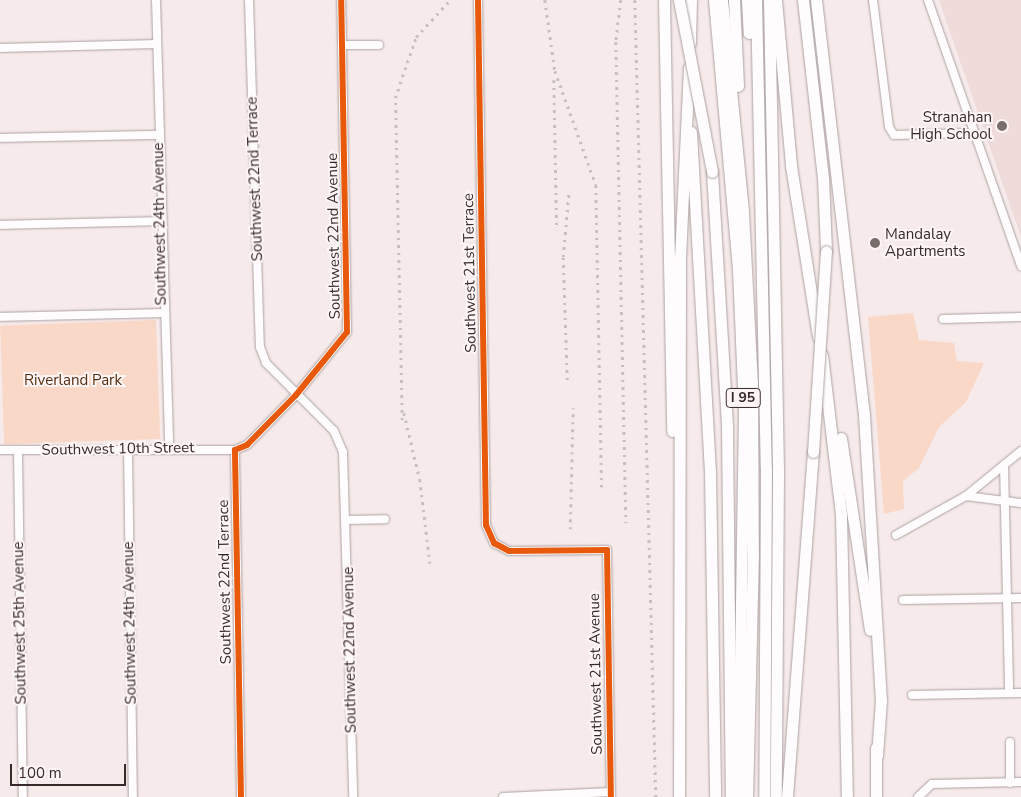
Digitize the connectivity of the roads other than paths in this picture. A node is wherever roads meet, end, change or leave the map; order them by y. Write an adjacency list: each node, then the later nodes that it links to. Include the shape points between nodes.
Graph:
1 (156, 0): 19 (street, Southwest 24th Avenue)
2 (249, 0): 37 (street, Southwest 22nd Terrace, via 260,347 266,363)
3 (341, 0): 20 (street, Southwest 22nd Avenue)
4 (478, 0): 52 (street, Southwest 21st Terrace, via 485,514 494,543 513,551)
5 (664, 0): 48 (highway, via 672,465)
6 (680, 0): 71 (highway, bridge, via 712,172 727,428)
7 (691, 0): 23 (highway)
8 (714, 0): 72 (highway, I 95, via 738,269 743,401)
9 (722, 0): 28 (highway)
10 (734, 0): 28 (highway)
11 (747, 0): 24 (highway)
12 (756, 0): 24 (highway)
13 (769, 0): 75 (highway, I 95, via 778,474)
14 (776, 0): 36 (highway, via 791,166)
15 (803, 0): 76 (highway, bridge, via 823,178 826,251)
16 (816, 0): 60 (highway, via 864,414 881,692)
17 (873, 0): 25 (street, via 889,127 894,135)
18 (928, 0): 25 (street)
19 (157, 44): 22 (street); 26 (street, Southwest 24th Avenue)
20 (342, 45): 21 (street); 37 (street, Southwest 22nd Avenue, via 347,332)
21 (379, 45)
22 (0, 48)
23 (689, 88): 48 (highway, via 680,258); 70 (highway, via 710,471)
24 (757, 127): 74 (highway, via 766,468)
25 (975, 133): 31 (street)
26 (158, 135): 27 (street); 29 (street, Southwest 24th Avenue)
27 (0, 138)
28 (743, 212): 73 (highway, via 753,468)
29 (162, 221): 30 (street); 32 (street, Southwest 24th Avenue)
30 (0, 225)
31 (1021, 266)
32 (162, 312): 33 (street); 38 (street, Southwest 24th Avenue)
33 (0, 317)
34 (1021, 317): 35 (street)
35 (943, 319)
36 (825, 376): 60 (highway, via 862,559); 77 (highway, via 841,515)
37 (296, 394): 42 (street, via 247,446); 50 (street, Southwest 22nd Avenue, via 334,431 343,452)
38 (169, 447): 39 (street, Southwest 10th Street); 42 (street, Southwest 10th Street)
39 (128, 448): 41 (street, Southwest 10th Street); 65 (street, Southwest 24th Avenue)
40 (0, 450): 41 (street, Southwest 10th Street)
41 (18, 450): 64 (street, Southwest 25th Avenue)
42 (235, 450): 66 (street, Southwest 22nd Terrace)
43 (1021, 451): 44 (street)
44 (1004, 466): 45 (street); 47 (street)
45 (966, 496): 47 (street); 51 (street)
46 (1021, 502): 47 (street)
47 (1007, 503): 53 (street)
48 (679, 513): 69 (highway)
49 (385, 519): 50 (street)
50 (346, 520): 67 (street, Southwest 22nd Avenue)
51 (896, 535)
52 (607, 550): 63 (street, Southwest 21st Avenue)
53 (1008, 598): 54 (street); 55 (street); 57 (street)
54 (1021, 598)
55 (903, 600)
56 (1021, 693): 57 (street)
57 (1009, 694): 58 (street)
58 (912, 695)
59 (1010, 742): 62 (street)
60 (877, 756): 78 (highway)
61 (1021, 782): 62 (street)
62 (1010, 783): 79 (street, via 936,784 924,787)
63 (611, 795): 68 (street)
64 (24, 797)
65 (133, 797)
66 (242, 797)
67 (353, 797)
68 (503, 797)
69 (679, 797)
70 (715, 797)
71 (731, 797)
72 (738, 797)
73 (747, 797)
74 (764, 797)
75 (776, 797)
76 (786, 797)
77 (847, 797)
78 (876, 797)
79 (918, 797)

